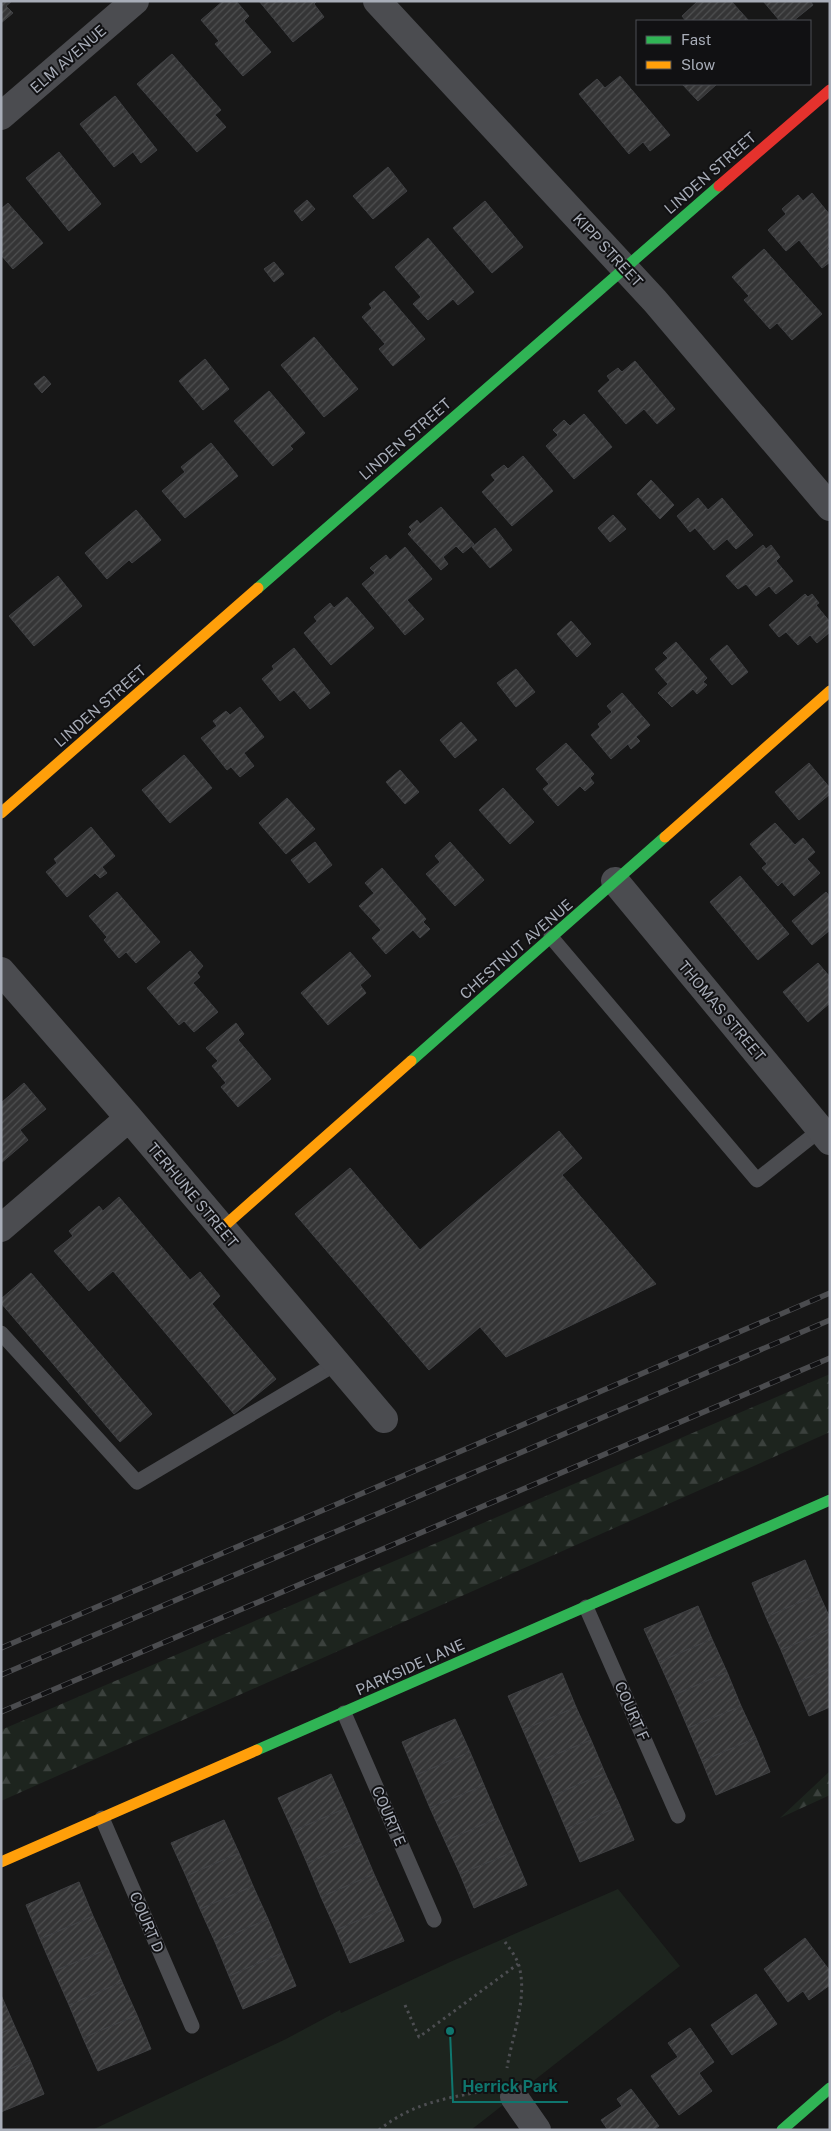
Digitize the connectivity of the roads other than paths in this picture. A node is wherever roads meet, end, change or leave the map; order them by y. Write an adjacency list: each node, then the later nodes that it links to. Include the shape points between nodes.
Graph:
1 (134, 1): 4 (street, ELM AVENUE)
2 (377, 1): 5 (street, KIPP STREET)
3 (830, 90): 5 (street, LINDEN STREET)
4 (1, 116)
5 (624, 267): 6 (street, KIPP STREET); 8 (street, LINDEN STREET)
6 (830, 507)
7 (830, 691): 9 (street, CHESTNUT AVENUE)
8 (1, 812)
9 (615, 882): 10 (street, CHESTNUT AVENUE); 13 (street, THOMAS STREET)
10 (551, 938): 13 (lane, via 757,1180); 15 (street, CHESTNUT AVENUE)
11 (1, 971): 12 (street, TERHUNE STREET)
12 (129, 1118): 14 (street); 15 (street, TERHUNE STREET)
13 (825, 1135)
14 (1, 1228)
15 (222, 1228): 17 (street, TERHUNE STREET)
16 (1, 1333): 17 (lane, via 137,1482)
17 (337, 1363): 18 (street, TERHUNE STREET)
18 (384, 1419)
19 (830, 1500): 20 (street, PARKSIDE LANE)
20 (586, 1607): 21 (street, PARKSIDE LANE); 22 (lane, COURT F)
21 (344, 1712): 23 (street, PARKSIDE LANE); 25 (lane, COURT E)
22 (678, 1816)
23 (102, 1818): 24 (street, PARKSIDE LANE); 26 (lane, COURT D)
24 (1, 1862)
25 (434, 1920)
26 (192, 2026)
27 (830, 2088): 30 (street)
28 (513, 2094): 29 (street)
29 (537, 2130)
30 (782, 2130)

